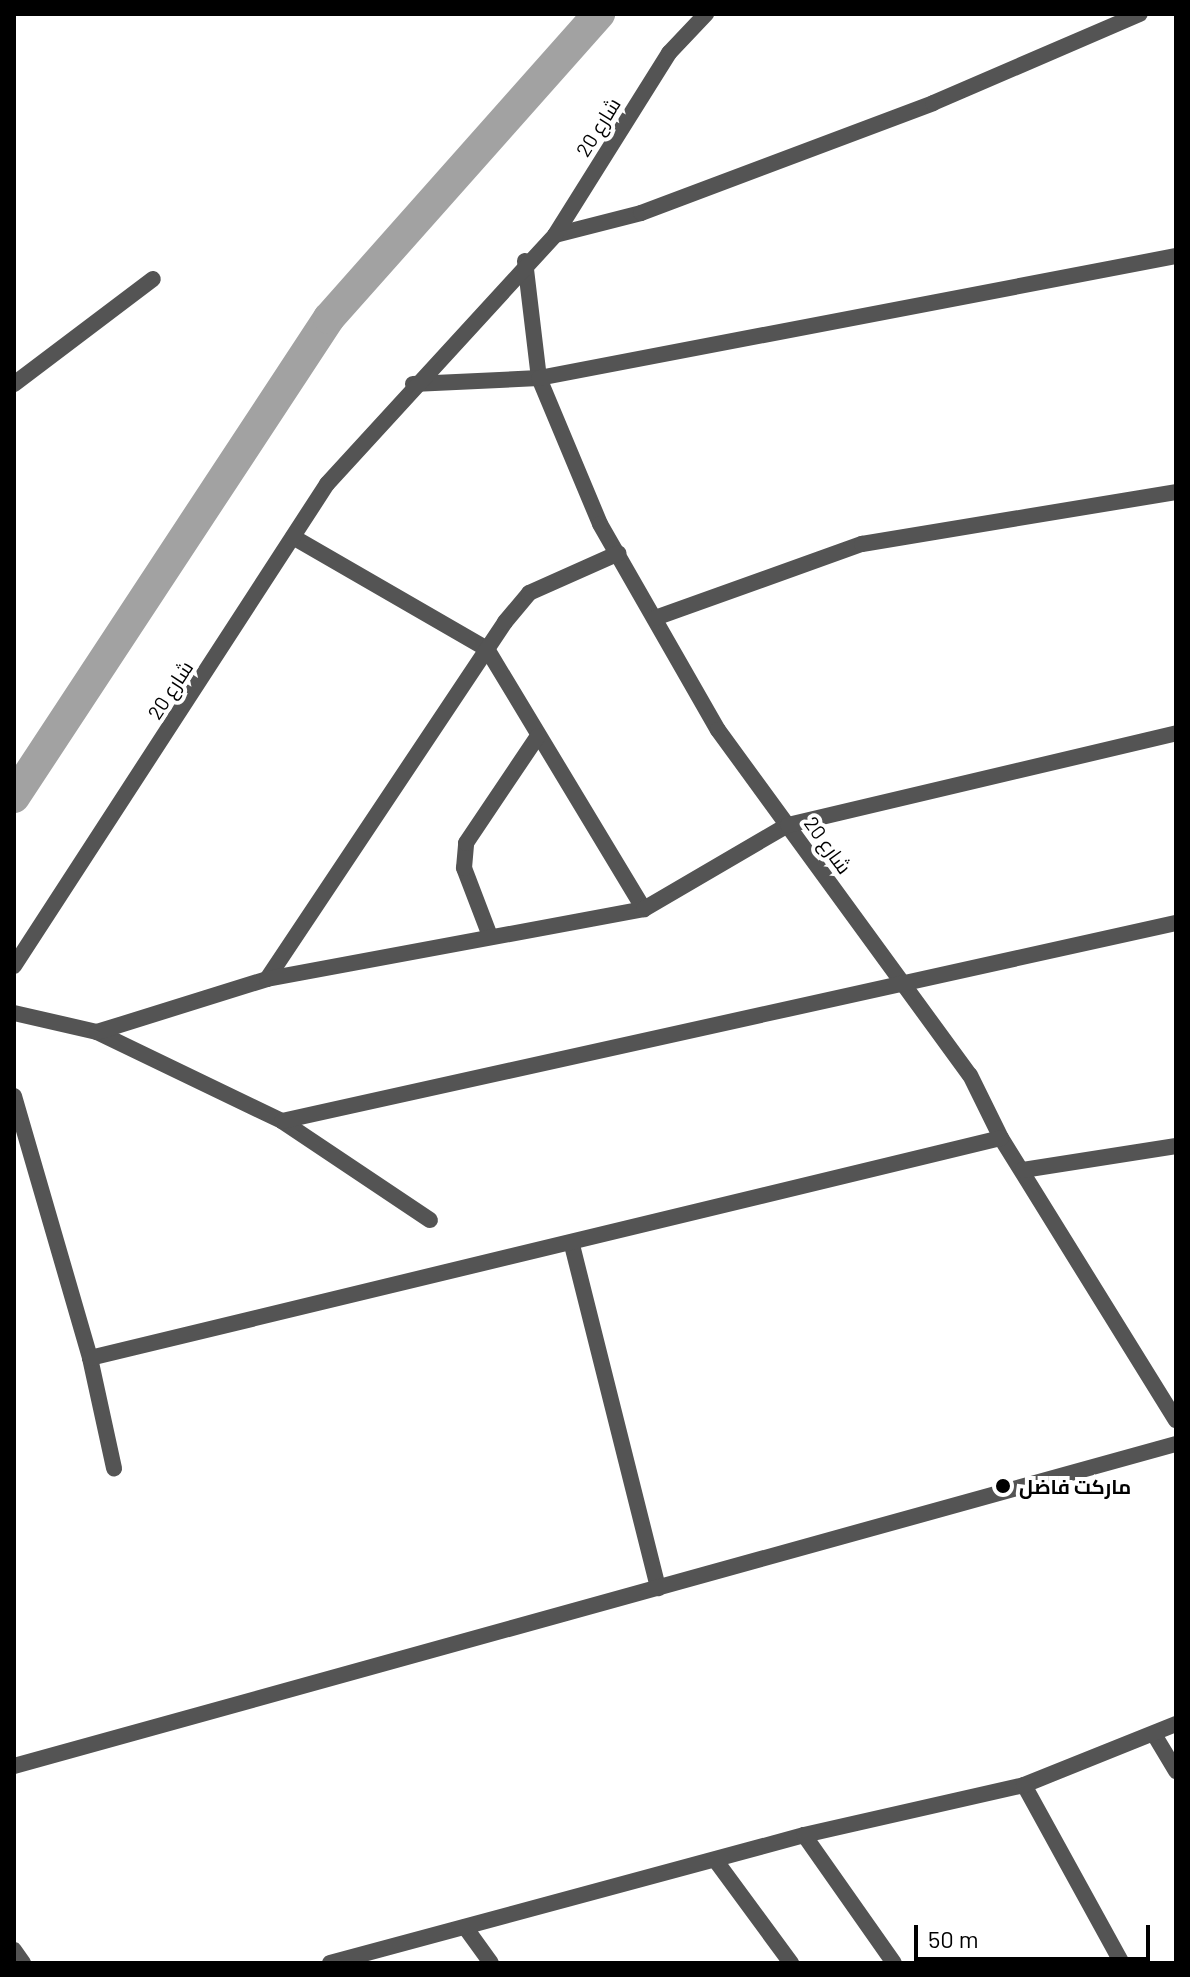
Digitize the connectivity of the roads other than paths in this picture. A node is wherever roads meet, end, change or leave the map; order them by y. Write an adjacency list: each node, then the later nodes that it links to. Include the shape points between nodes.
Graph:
1 (706, 14): 3 (street, شارع 20, via 669,53)
2 (1140, 14): 3 (street, via 933,103 641,213)
3 (555, 235): 5 (street, شارع 20)
4 (1176, 256): 7 (street)
5 (525, 261): 7 (street, شارع 20); 9 (street, شارع 20)
6 (153, 279): 8 (street)
7 (539, 378): 9 (street); 12 (street, شارع 20)
8 (14, 384)
9 (413, 384): 11 (street, شارع 20, via 327,484)
10 (1176, 492): 13 (street, via 862,544)
11 (293, 537): 14 (street); 21 (street, شارع 20)
12 (619, 553): 13 (street, شارع 20); 14 (street, via 529,593)
13 (655, 618): 17 (street, شارع 20, via 718,730)
14 (487, 649): 16 (street); 22 (street)
15 (1176, 733): 17 (street)
16 (538, 736): 18 (street); 20 (street, via 466,843 464,868)
17 (788, 825): 18 (street); 23 (street, شارع 20)
18 (644, 909): 20 (street)
19 (1176, 923): 23 (street)
20 (490, 936): 22 (street)
21 (14, 966)
22 (267, 979): 25 (street)
23 (903, 981): 27 (street); 28 (street, شارع 20, via 970,1075)
24 (14, 1013): 25 (street)
25 (97, 1032): 27 (street)
26 (14, 1096): 33 (street)
27 (282, 1121): 31 (street)
28 (1001, 1138): 30 (street, شارع 20); 32 (street)
29 (1176, 1146): 30 (street)
30 (1023, 1170): 34 (street, شارع 20)
31 (430, 1220)
32 (572, 1245): 33 (street); 37 (street)
33 (90, 1358): 36 (street)
34 (1176, 1420)
35 (1176, 1444): 37 (street)
36 (114, 1468)
37 (658, 1588): 40 (street)
38 (1176, 1724): 39 (street)
39 (1155, 1736): 41 (street); 42 (street)
40 (14, 1766)
41 (1176, 1771)
42 (1024, 1785): 43 (street); 52 (street)
43 (804, 1835): 44 (street); 51 (street)
44 (716, 1861): 45 (street); 50 (street)
45 (465, 1927): 48 (street); 49 (street)
46 (14, 1950): 47 (street)
47 (23, 1963)
48 (330, 1963)
49 (491, 1963)
50 (791, 1963)
51 (894, 1963)
52 (1122, 1963)

